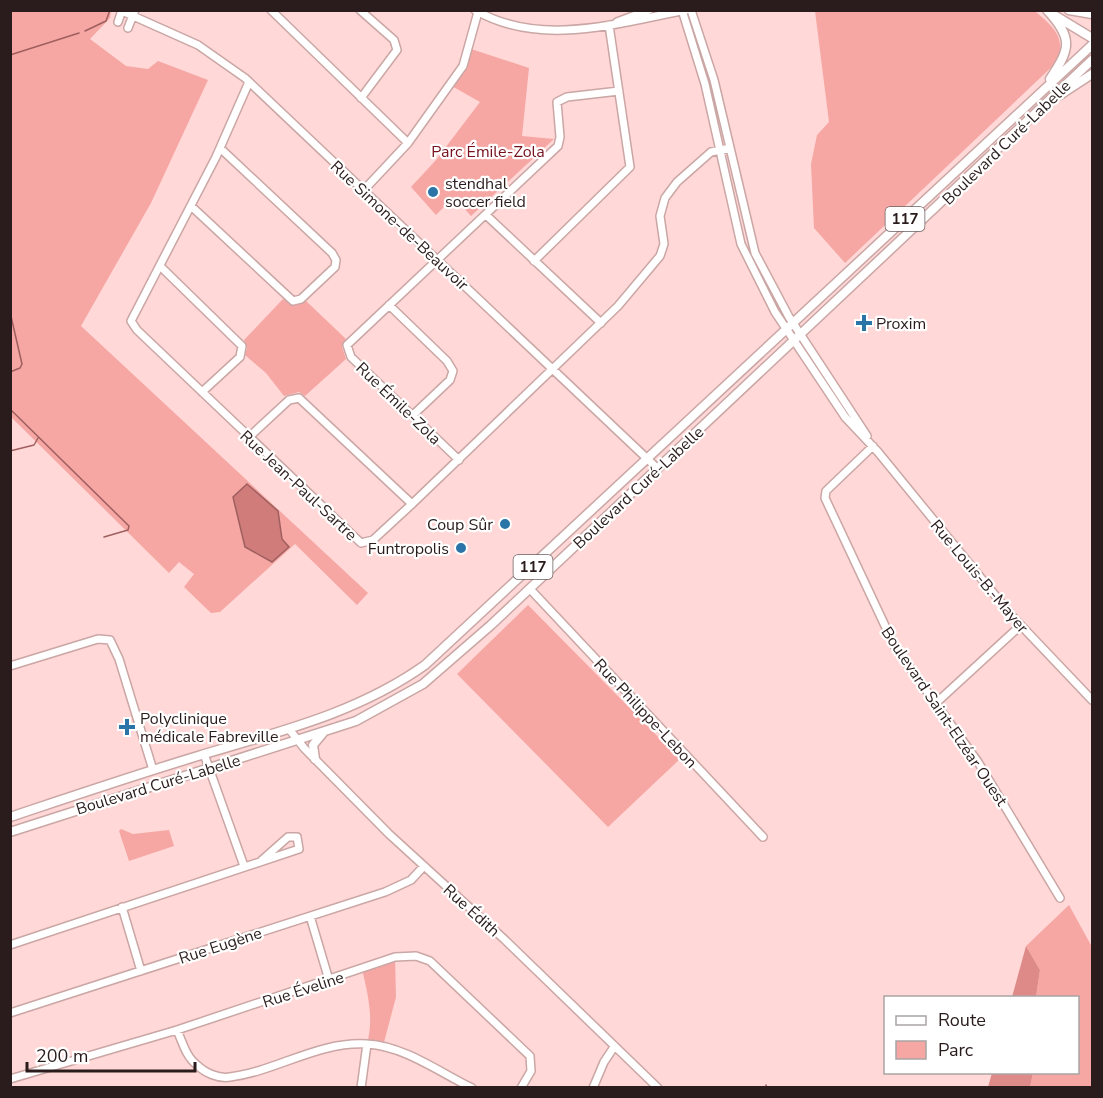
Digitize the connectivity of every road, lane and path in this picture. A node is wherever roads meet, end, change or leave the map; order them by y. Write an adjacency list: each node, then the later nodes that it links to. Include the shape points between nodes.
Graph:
1 (271, 10): 22 (street)
2 (360, 10): 22 (street, via 394,40 398,50)
3 (649, 10): 13 (street)
4 (691, 10): 26 (street, via 714,80)
5 (1069, 10): 11 (main road)
6 (122, 11): 10 (street, Rue Simone-de-Beauvoir); 12 (street)
7 (477, 11): 13 (street, via 551,31); 24 (street, via 463,66)
8 (683, 11): 13 (street); 27 (street)
9 (1049, 12): 15 (main road); 21 (main road, via 1065,33 1067,50)
10 (134, 13): 14 (street); 19 (street, Rue Simone-de-Beauvoir, via 198,45)
11 (1092, 14)
12 (118, 22)
13 (609, 25): 20 (street)
14 (128, 27)
15 (1092, 38)
16 (1092, 45): 21 (main road, Boulevard Curé-Labelle / 117)
17 (1092, 60): 23 (main road, Boulevard Curé-Labelle / 117)
18 (1092, 74): 23 (main road)
19 (249, 82): 25 (street, Rue Jean-Paul-Sartre); 28 (street, Rue Simone-de-Beauvoir)
20 (619, 91): 30 (street, Rue Émile-Zola, via 568,97 557,102 558,146); 32 (street, via 629,170)
21 (1042, 92): 36 (main road, Boulevard Curé-Labelle / 117)
22 (361, 98): 24 (street)
23 (1049, 101): 38 (main road, Boulevard Curé-Labelle / 117)
24 (408, 143): 28 (street)
25 (220, 148): 29 (street, Rue Jean-Paul-Sartre); 29 (street, via 330,251 335,267 303,298 293,301)
26 (730, 148): 27 (street, Rue Jean-Paul-Sartre); 36 (street, via 752,246)
27 (720, 150): 35 (street, Rue Jean-Paul-Sartre, via 711,152 665,198 660,216 664,244 660,256); 37 (street, via 744,254)
28 (363, 190): 31 (street, Rue Simone-de-Beauvoir)
29 (191, 206): 33 (street, Rue Jean-Paul-Sartre)
30 (486, 215): 31 (street, Rue Émile-Zola); 32 (street)
31 (437, 260): 34 (street, Rue Émile-Zola); 40 (street, Rue Simone-de-Beauvoir)
32 (534, 261): 35 (street)
33 (160, 266): 41 (street, Rue Jean-Paul-Sartre, via 132,322); 41 (street, via 242,346 240,357)
34 (389, 305): 42 (street, via 453,371 450,380); 42 (street, Rue Émile-Zola, via 346,349)
35 (601, 323): 40 (street, Rue Jean-Paul-Sartre)
36 (793, 323): 37 (main road, Boulevard Curé-Labelle / 117); 38 (street)
37 (786, 330): 39 (street); 46 (main road, Boulevard Curé-Labelle / 117)
38 (801, 335): 39 (main road, Boulevard Curé-Labelle / 117); 44 (street, Rue Louis-B.-Mayer)
39 (794, 342): 44 (street, Rue Louis-B.-Mayer, via 845,417); 47 (main road, Boulevard Curé-Labelle / 117)
40 (554, 371): 45 (street, Rue Jean-Paul-Sartre); 46 (street, Rue Simone-de-Beauvoir)
41 (202, 392): 43 (street, Rue Jean-Paul-Sartre)
42 (413, 415): 45 (street, Rue Émile-Zola)
43 (249, 437): 48 (street, Rue Jean-Paul-Sartre, via 362,543 371,541); 48 (street, via 297,397)
44 (873, 446): 50 (street, Rue Louis-B.-Mayer); 53 (street, Boulevard Saint-Elzéar Ouest, via 824,495 892,641)
45 (459, 460): 48 (street, Rue Jean-Paul-Sartre)
46 (648, 460): 47 (street, Rue Simone-de-Beauvoir); 54 (main road, Boulevard Curé-Labelle / 117, via 434,658 362,703)
47 (658, 470): 49 (main road, Boulevard Curé-Labelle / 117)
48 (412, 504)
49 (530, 589): 55 (main road, Boulevard Curé-Labelle / 117, via 423,684 368,716); 63 (street, Rue Philippe-Lebon)
50 (1020, 626): 52 (street, Rue Louis-B.-Mayer); 53 (street)
51 (10, 666): 60 (street, via 98,639 110,640)
52 (1092, 700)
53 (936, 703): 67 (street, Boulevard Saint-Elzéar Ouest, via 978,762)
54 (290, 729): 56 (street, Rue Édith); 57 (main road, Boulevard Curé-Labelle / 117)
55 (323, 733): 56 (main road, Boulevard Curé-Labelle / 117); 58 (main road, via 314,745)
56 (298, 741): 58 (street, Rue Édith); 59 (main road, Boulevard Curé-Labelle / 117)
57 (204, 754): 59 (street); 60 (main road, Boulevard Curé-Labelle / 117)
58 (315, 759): 66 (street, Rue Édith)
59 (208, 768): 62 (main road, Boulevard Curé-Labelle / 117); 65 (street)
60 (153, 770): 61 (main road, Boulevard Curé-Labelle / 117)
61 (10, 817)
62 (10, 832)
63 (763, 837)
64 (262, 860): 64 (street, via 299,849 297,837 288,837); 65 (street)
65 (244, 866): 68 (street)
66 (424, 866): 69 (street, Rue Eugène, via 411,880 386,892); 76 (street, Rue Édith)
67 (1060, 898)
68 (122, 907): 70 (street); 71 (street)
69 (310, 916): 71 (street, Rue Eugène); 72 (street)
70 (10, 945)
71 (141, 970): 73 (street, Rue Eugène)
72 (329, 980): 74 (street, Rue Éveline); 80 (street, Rue Éveline, via 395,957 416,956 430,961 530,1056 531,1071)
73 (10, 1013)
74 (177, 1030): 75 (street, via 188,1056 217,1077 251,1072 344,1044); 77 (street, Rue Éveline)
75 (367, 1044): 78 (street); 79 (street, via 407,1055)
76 (615, 1047): 81 (street); 82 (street, Rue Édith)
77 (10, 1079)
78 (361, 1088)
79 (472, 1088)
80 (521, 1088)
81 (593, 1088)
82 (658, 1088)

